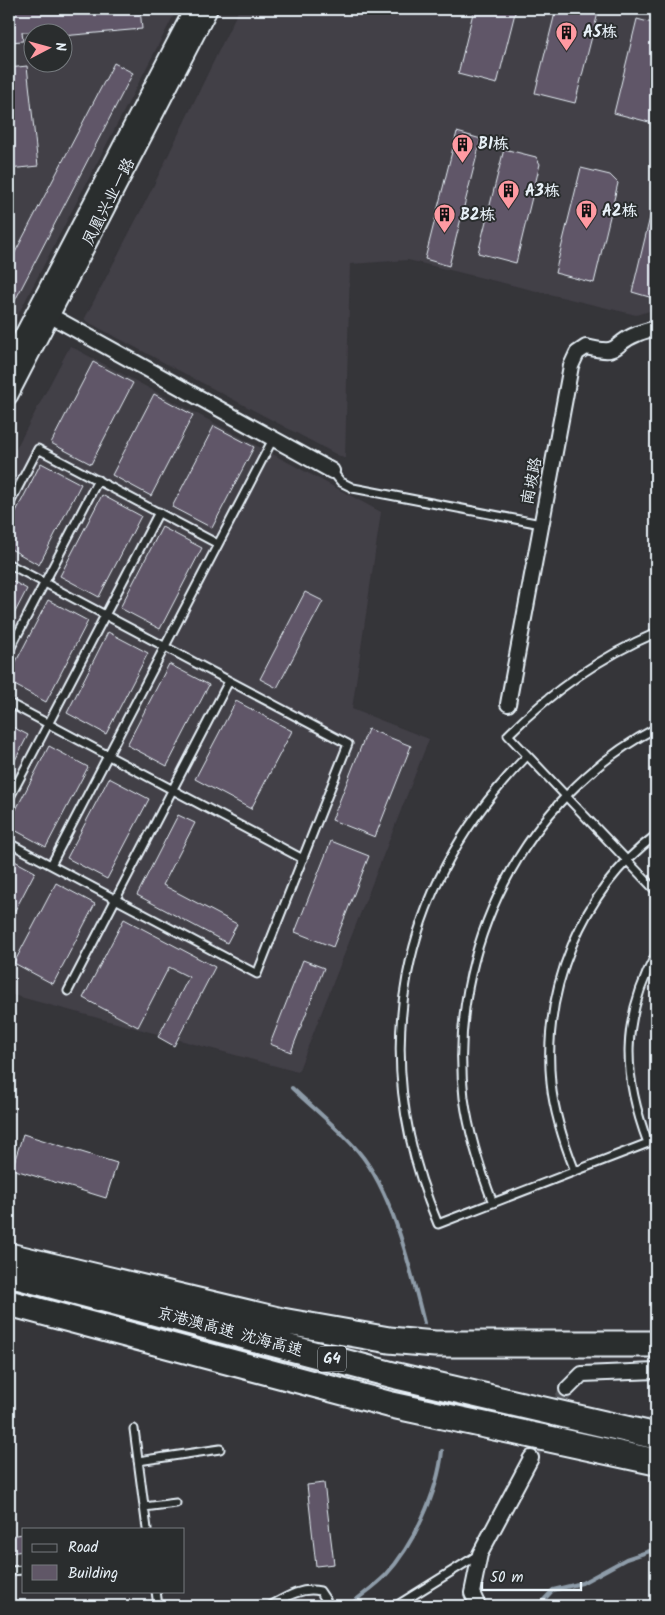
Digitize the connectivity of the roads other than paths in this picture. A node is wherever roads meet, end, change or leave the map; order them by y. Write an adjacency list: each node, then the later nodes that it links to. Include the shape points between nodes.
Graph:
1 (192, 9): 3 (street, 凤凰兴业一路)
2 (209, 9): 3 (street, 凤凰兴业一路)
3 (43, 312): 5 (street, 凤凰兴业一路); 6 (street, 凤凰兴业一路); 7 (street)
4 (656, 328): 12 (street, 南坡路, via 635,334 615,350 586,347 578,353 571,366)
5 (9, 362)
6 (9, 396)
7 (273, 438): 8 (street); 13 (lane)
8 (332, 471): 12 (lane, via 341,482 353,488)
9 (98, 480): 10 (lane, via 38,448); 11 (lane); 15 (lane)
10 (9, 506)
11 (159, 512): 13 (lane); 16 (lane)
12 (541, 524): 22 (street, 南坡路)
13 (218, 544): 18 (lane)
14 (9, 564): 15 (lane)
15 (45, 583): 16 (lane); 19 (lane)
16 (105, 615): 18 (lane); 23 (lane)
17 (656, 633): 26 (lane, via 607,656 530,712 508,735)
18 (165, 647): 20 (lane); 25 (lane)
19 (9, 651)
20 (229, 681): 27 (lane); 32 (lane, via 348,744)
21 (9, 703): 23 (lane)
22 (508, 704)
23 (48, 724): 25 (lane); 29 (lane)
24 (656, 728): 28 (lane, via 608,759)
25 (108, 756): 27 (lane); 34 (lane)
26 (528, 756): 28 (lane); 42 (lane, via 472,820 436,886 413,948 400,1032 405,1116 418,1171 438,1224)
27 (172, 790): 32 (lane); 36 (lane)
28 (566, 796): 33 (lane); 42 (lane, via 532,837 503,884 481,934 468,988 462,1042 464,1097 475,1151)
29 (9, 799)
30 (656, 834): 33 (lane)
31 (9, 843): 34 (lane)
32 (302, 859): 36 (lane, via 257,974)
33 (627, 861): 35 (lane); 41 (lane, via 595,902 576,936 556,993 551,1031 551,1084 556,1114)
34 (51, 865): 36 (lane)
35 (656, 891)
36 (116, 899): 38 (lane)
37 (656, 954): 40 (lane, via 634,1008 629,1042 630,1077 636,1111)
38 (68, 991)
39 (656, 1140): 40 (lane)
40 (648, 1143): 41 (lane)
41 (575, 1171): 42 (lane)
42 (493, 1203)
43 (9, 1256): 46 (highway, via 282,1321 389,1340 435,1344)
44 (9, 1274): 50 (highway, 京港澳高速 沈海高速 / G4, via 397,1376)
45 (9, 1303): 54 (highway, 京港澳高速 沈海高速 / G4, via 392,1405)
46 (656, 1344)
47 (656, 1371): 48 (street, via 582,1374)
48 (567, 1389)
49 (134, 1429): 53 (lane)
50 (656, 1436)
51 (220, 1449): 53 (lane)
52 (531, 1458): 58 (street)
53 (138, 1461): 56 (lane)
54 (656, 1462)
55 (176, 1503): 56 (lane)
56 (144, 1507): 57 (lane)
57 (147, 1528)
58 (480, 1554): 65 (lane); 66 (street, via 472,1593)
59 (22, 1570): 60 (lane)
60 (9, 1572)
61 (156, 1592): 62 (lane)
62 (158, 1606)
63 (270, 1606): 64 (lane, via 310,1588 320,1591)
64 (330, 1606)
65 (396, 1606)
66 (478, 1606)

